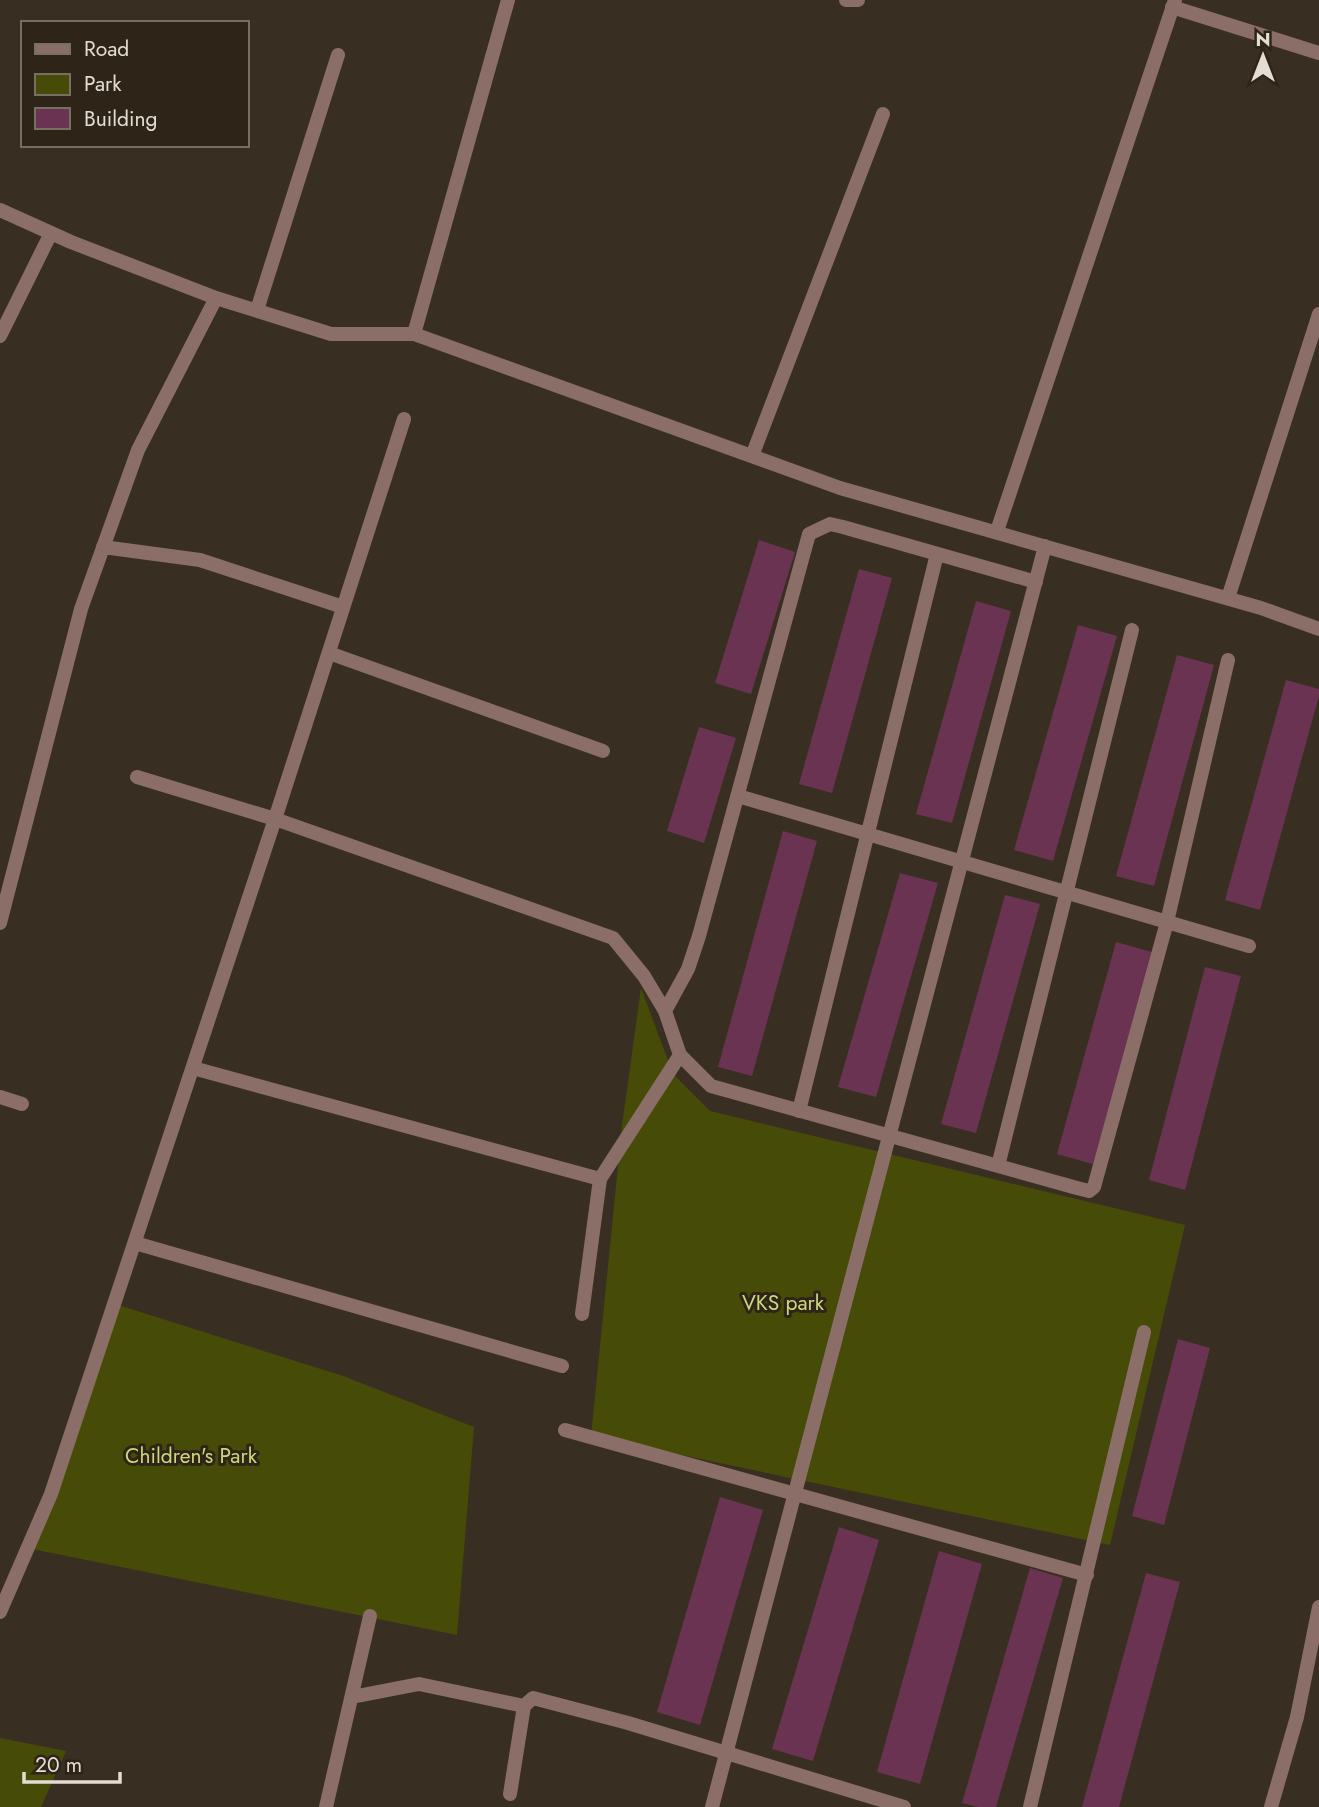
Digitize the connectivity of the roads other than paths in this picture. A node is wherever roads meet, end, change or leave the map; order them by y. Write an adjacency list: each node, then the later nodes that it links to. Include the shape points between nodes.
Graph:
1 (508, 0): 13 (street)
2 (846, 0): 3 (street)
3 (858, 0)
4 (1174, 4): 5 (street); 17 (street)
5 (1319, 53)
6 (338, 55): 11 (street)
7 (883, 114): 16 (street)
8 (0, 210): 9 (street)
9 (51, 233): 10 (street); 14 (street)
10 (216, 298): 11 (street); 19 (street, via 138,450)
11 (257, 310): 13 (street, via 331,334)
12 (1319, 314): 22 (street)
13 (414, 334): 16 (street)
14 (0, 336)
15 (404, 419): 23 (street)
16 (752, 456): 17 (street, via 840,488)
17 (997, 531): 18 (street)
18 (1045, 546): 21 (street); 22 (street)
19 (103, 547): 23 (street, via 200,560); 36 (street, via 81,609)
20 (937, 554): 21 (street); 30 (street, via 830,524 809,534); 32 (street)
21 (1036, 582): 33 (street)
22 (1228, 598): 24 (street)
23 (343, 607): 26 (street)
24 (1319, 629)
25 (1132, 630): 34 (street)
26 (328, 653): 28 (street); 31 (street)
27 (1228, 660): 35 (street)
28 (603, 751)
29 (137, 777): 31 (street)
30 (738, 796): 32 (street); 38 (street, via 688,969)
31 (275, 819): 38 (street, via 613,938); 40 (street)
32 (868, 832): 33 (street); 43 (street)
33 (963, 860): 34 (street); 44 (street)
34 (1068, 894): 35 (street); 45 (street)
35 (1167, 922): 37 (street); 45 (street, via 1094,1187 1089,1191)
36 (0, 923)
37 (1249, 946)
38 (665, 1011): 39 (street)
39 (680, 1055): 43 (street, via 711,1086); 46 (street)
40 (193, 1068): 46 (street); 47 (street)
41 (0, 1097): 42 (street)
42 (22, 1104)
43 (799, 1111): 44 (street)
44 (890, 1136): 45 (street); 52 (street)
45 (998, 1166)
46 (600, 1179): 48 (street)
47 (135, 1243): 50 (street); 55 (street, via 51,1494)
48 (582, 1314)
49 (1144, 1332): 53 (street)
50 (562, 1366)
51 (565, 1430): 52 (street)
52 (795, 1495): 53 (street); 59 (street)
53 (1087, 1575): 64 (street)
54 (1319, 1607): 65 (street, via 1297,1717)
55 (0, 1612)
56 (370, 1616): 57 (street)
57 (352, 1697): 58 (street, via 419,1684); 61 (street)
58 (524, 1706): 59 (street, via 534,1698); 60 (street)
59 (726, 1753): 62 (street); 63 (street)
60 (510, 1794)
61 (326, 1807)
62 (712, 1807)
63 (905, 1807)
64 (1030, 1807)
65 (1271, 1807)

